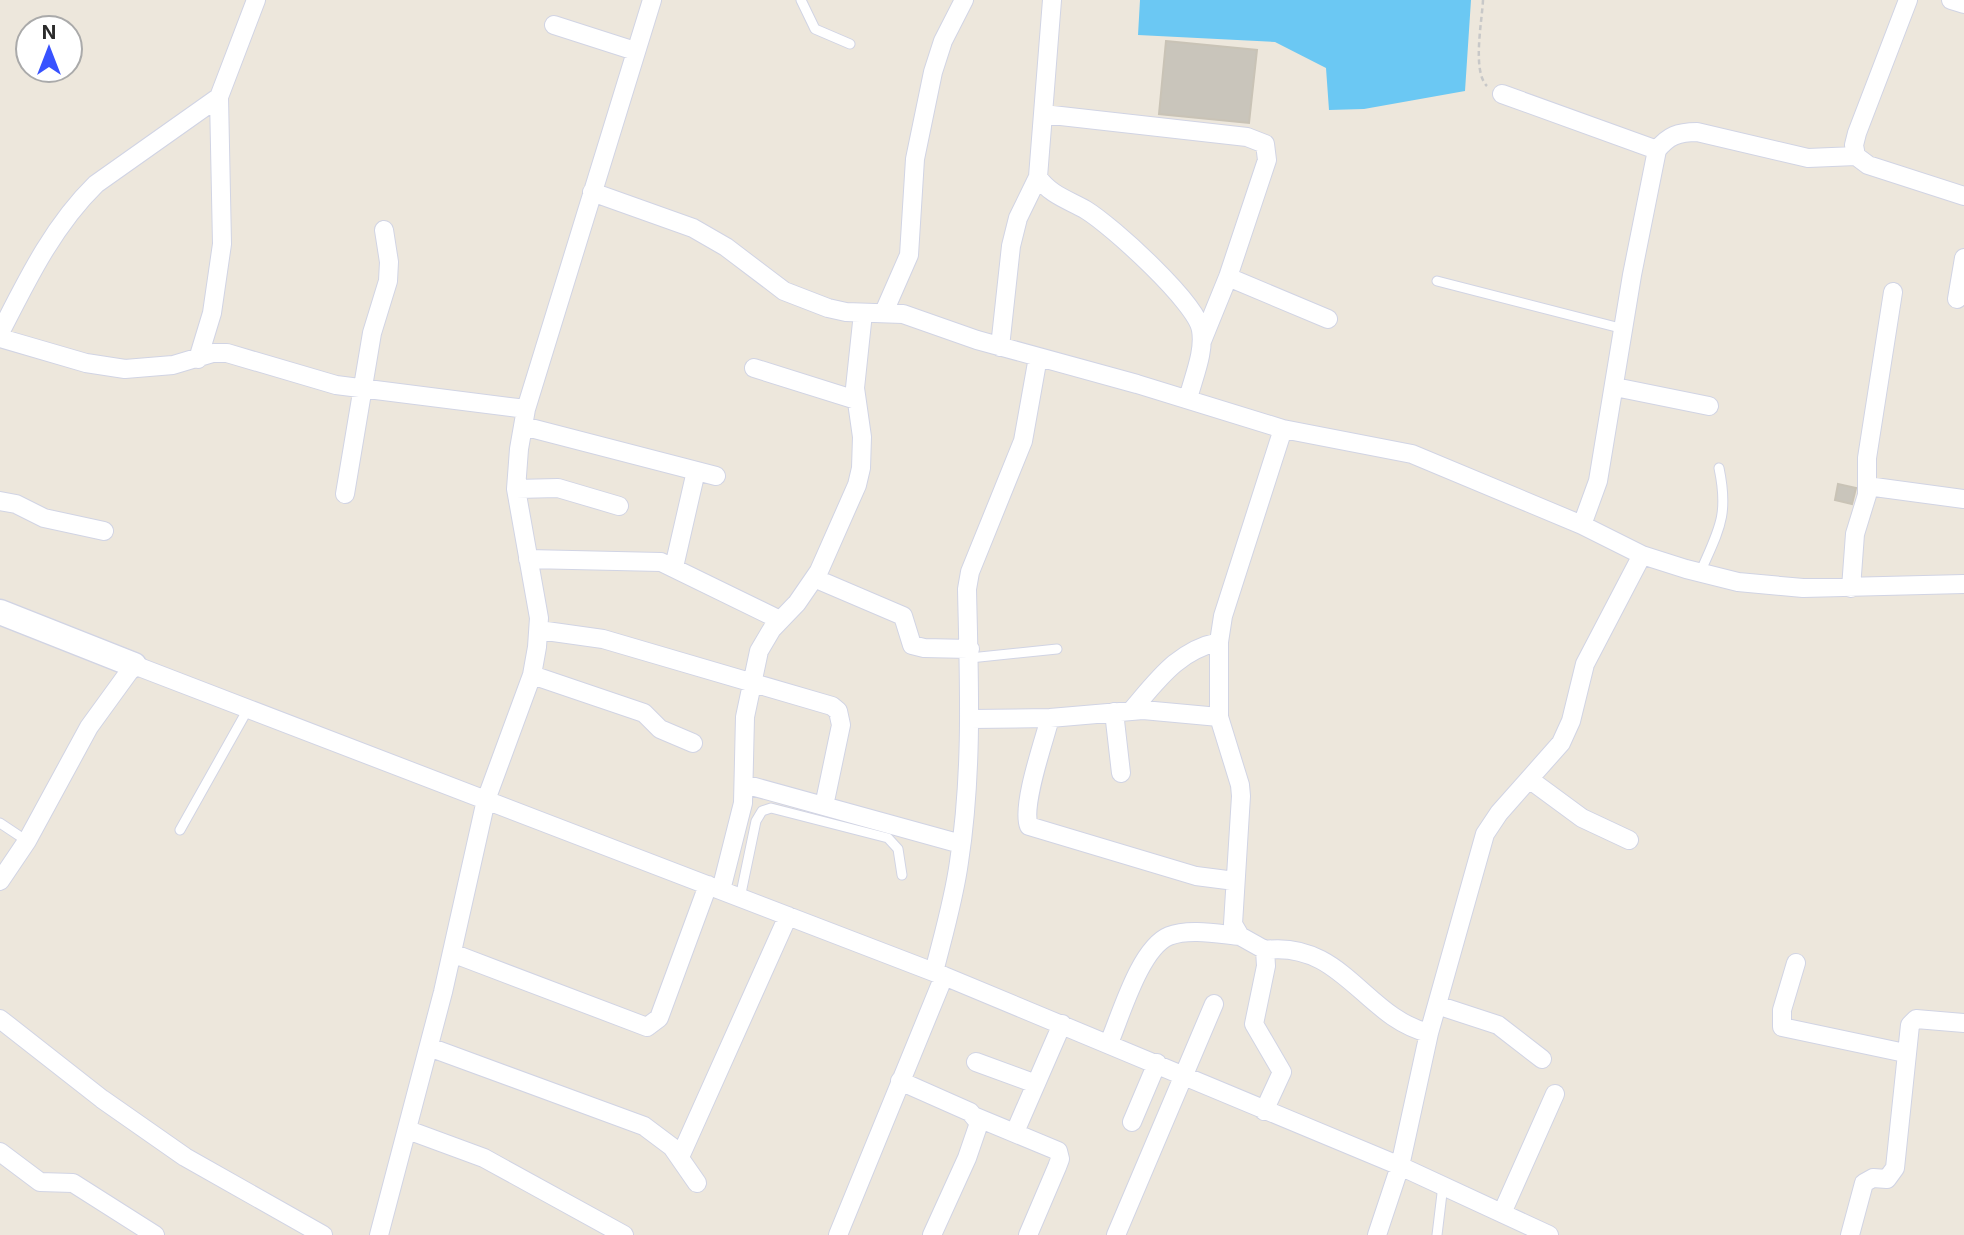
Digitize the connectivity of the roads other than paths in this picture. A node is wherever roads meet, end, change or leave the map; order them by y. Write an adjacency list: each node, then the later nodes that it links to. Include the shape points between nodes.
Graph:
1 (256, 0): 13 (street)
2 (652, 0): 11 (street)
3 (800, 0): 10 (lane, via 815,29)
4 (964, 0): 26 (street, via 933,72 915,159 909,255)
5 (1052, 0): 14 (street)
6 (1908, 0): 16 (street, via 1857,133)
7 (1951, 0): 8 (street)
8 (1964, 4)
9 (554, 25): 11 (street)
10 (850, 44)
11 (635, 51): 18 (street)
12 (1502, 94): 15 (street)
13 (219, 97): 30 (street, via 81,199 47,246); 35 (street, via 222,244 214,301)
14 (1043, 114): 17 (street); 22 (street, via 1247,137 1265,144 1267,160)
15 (1657, 150): 16 (street, via 1665,139 1696,132 1808,158); 29 (street)
16 (1856, 156): 19 (street, via 1867,165)
17 (1038, 177): 32 (street, via 1139,254 1196,314); 33 (street, via 1018,218 1011,246)
18 (592, 192): 27 (street, via 702,232 784,291 828,308); 42 (street)
19 (1964, 197)
20 (384, 230): 38 (street, via 387,281)
21 (1964, 258): 25 (street)
22 (1228, 277): 28 (street); 32 (street)
23 (1437, 281): 29 (lane)
24 (1894, 292): 47 (street, via 1867,458)
25 (1956, 299)
26 (884, 312): 27 (street); 33 (street)
27 (863, 313): 40 (street, via 856,356)
28 (1328, 319)
29 (1624, 329): 37 (street)
30 (0, 333)
31 (0, 338): 35 (street, via 108,368 146,368)
32 (1202, 341): 39 (street)
33 (1000, 347): 34 (street)
34 (1038, 357): 39 (street); 67 (street, via 1023,441 970,572)
35 (198, 359): 38 (street, via 228,353 311,380)
36 (754, 368): 40 (street)
37 (1615, 387): 41 (street); 53 (street, via 1598,481)
38 (365, 389): 42 (street); 49 (street)
39 (1188, 399): 43 (street)
40 (856, 400): 59 (street, via 862,437 858,485)
41 (1709, 406)
42 (525, 418): 45 (street); 48 (street)
43 (1283, 429): 53 (street, via 1412,454); 65 (street, via 1223,616)
44 (1719, 468): 58 (lane, via 1723,517)
45 (696, 471): 46 (street); 57 (street)
46 (716, 476)
47 (1867, 486): 50 (street); 61 (street, via 1855,534)
48 (516, 489): 52 (street, via 558,488); 56 (street)
49 (345, 494)
50 (1964, 499)
51 (0, 501): 54 (street, via 44,518)
52 (620, 506)
53 (1582, 525): 55 (street)
54 (104, 531)
55 (1642, 555): 58 (street); 78 (street, via 1585,664 1567,733)
56 (528, 559): 57 (street, via 648,559); 64 (street)
57 (674, 567): 63 (street)
58 (1700, 573): 61 (street, via 1768,585)
59 (814, 578): 63 (street); 67 (street, via 903,616 912,645)
60 (1964, 584): 61 (street)
61 (1851, 588)
62 (0, 612): 68 (street)
63 (780, 620): 70 (street, via 759,651)
64 (539, 630): 69 (street); 70 (street, via 603,639)
65 (1219, 642): 72 (street, via 1195,648 1178,659); 73 (street)
66 (1058, 649): 67 (lane)
67 (970, 653): 75 (street)
68 (134, 665): 71 (street); 85 (street, via 89,727)
69 (532, 675): 76 (street, via 643,713 660,729); 80 (street)
70 (751, 680): 79 (street, via 745,717); 81 (street, via 838,710 841,725)
71 (248, 709): 80 (street); 83 (lane)
72 (1122, 711): 73 (street); 74 (street); 77 (street)
73 (1219, 717): 89 (street, via 1240,785)
74 (1050, 718): 75 (street); 89 (street, via 1028,804 1029,826 1196,876)
75 (970, 719): 86 (street)
76 (693, 743)
77 (1121, 773)
78 (1529, 779): 84 (street, via 1582,818); 99 (street, via 1485,834)
79 (744, 784): 81 (street); 90 (street, via 738,827)
80 (486, 800): 90 (street); 95 (street)
81 (824, 806): 86 (street)
82 (0, 823): 85 (lane)
83 (180, 830)
84 (1629, 840)
85 (27, 841): 88 (street)
86 (961, 844): 97 (street)
87 (902, 875): 91 (lane, via 898,849 888,838 771,808 762,811 756,821)
88 (0, 881)
89 (1235, 881): 93 (street, via 1233,924)
90 (714, 888): 91 (street); 95 (street, via 659,1018 647,1027)
91 (740, 898): 92 (street)
92 (788, 916): 97 (street); 120 (street)
93 (1240, 936): 94 (street); 104 (street, via 1180,934 1162,940 1139,971)
94 (1265, 950): 103 (street, via 1292,949 1320,959 1396,1018); 114 (street, via 1254,1024 1282,1072)
95 (452, 953): 105 (street)
96 (1796, 963): 106 (street, via 1782,1010 1783,1027)
97 (939, 974): 102 (street); 111 (street)
98 (1214, 1004): 110 (street)
99 (1437, 1005): 103 (street); 107 (street, via 1498,1025)
100 (0, 1019): 126 (street, via 185,1157)
101 (1964, 1023): 106 (street, via 1916,1019 1906,1034)
102 (1062, 1024): 104 (street); 112 (street)
103 (1429, 1033): 121 (street)
104 (1109, 1043): 109 (street)
105 (429, 1047): 117 (street); 120 (street, via 629,1118 657,1133)
106 (1905, 1053): 136 (street, via 1895,1168 1886,1179 1864,1183)
107 (1542, 1059)
108 (976, 1062): 112 (street)
109 (1157, 1063): 110 (street); 116 (street)
110 (1184, 1075): 114 (street); 132 (street)
111 (900, 1081): 115 (street); 129 (street)
112 (1036, 1084): 118 (street)
113 (1555, 1094): 124 (street)
114 (1264, 1111): 121 (street)
115 (976, 1117): 118 (street); 130 (street, via 976,1136)
116 (1132, 1122)
117 (408, 1129): 127 (street); 128 (street, via 484,1158)
118 (1015, 1132): 131 (street, via 1052,1147 1060,1159)
119 (0, 1152): 125 (street, via 40,1182 73,1183)
120 (680, 1157): 122 (street)
121 (1400, 1166): 123 (street); 133 (street)
122 (697, 1183)
123 (1443, 1185): 124 (street); 134 (lane)
124 (1502, 1213): 135 (street)
125 (155, 1235)
126 (323, 1235)
127 (379, 1235)
128 (624, 1235)
129 (838, 1235)
130 (932, 1235)
131 (1028, 1235)
132 (1116, 1235)
133 (1377, 1235)
134 (1437, 1235)
135 (1549, 1235)
136 (1850, 1235)

